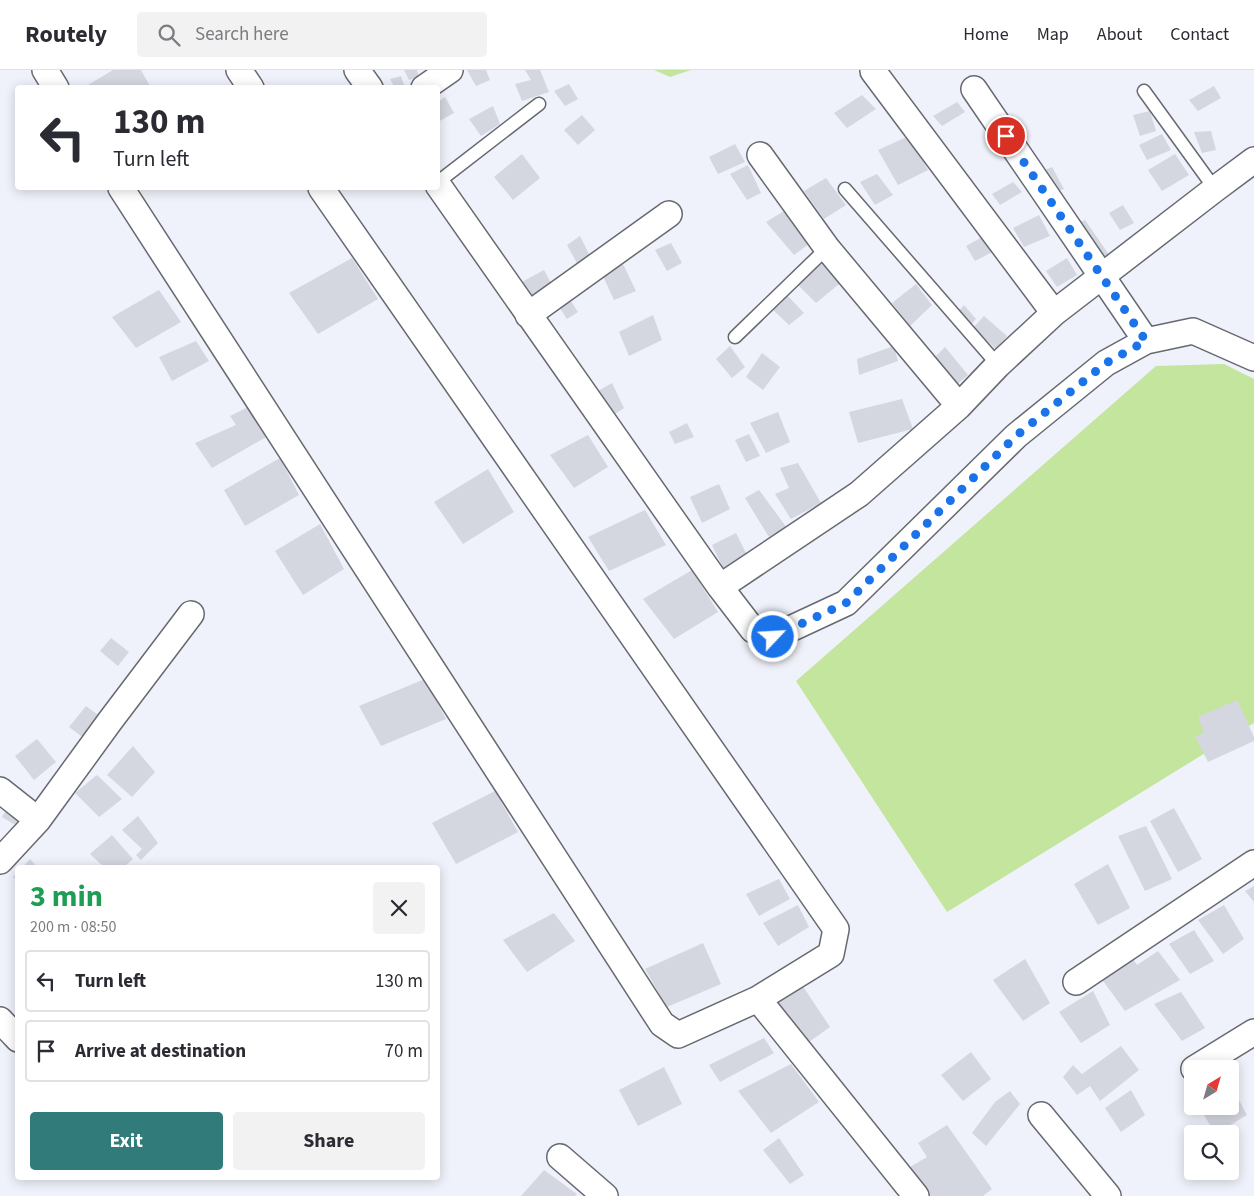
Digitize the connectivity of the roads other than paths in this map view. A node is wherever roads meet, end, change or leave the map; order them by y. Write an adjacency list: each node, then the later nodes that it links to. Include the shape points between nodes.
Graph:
1 (45, 70): 6 (street)
2 (239, 70): 7 (street)
3 (357, 70): 8 (street)
4 (450, 70): 9 (street)
5 (873, 71): 24 (street)
6 (54, 85)
7 (249, 85)
8 (368, 85)
9 (428, 85)
10 (974, 88): 23 (street)
11 (1144, 91): 17 (lane)
12 (539, 104): 15 (lane)
13 (760, 155): 22 (street)
14 (1254, 160): 17 (street)
15 (440, 182)
16 (440, 187): 25 (street)
17 (1215, 189): 23 (street)
18 (122, 190): 38 (street, via 662,1024 678,1035)
19 (322, 190): 38 (street, via 836,929 832,954)
20 (845, 190): 29 (lane)
21 (670, 214): 25 (street)
22 (827, 248): 26 (lane); 30 (street)
23 (1101, 276): 24 (street); 27 (street)
24 (1054, 313): 29 (street)
25 (528, 315): 31 (street)
26 (736, 337)
27 (1146, 341): 28 (street, via 1193,331); 31 (street, via 1106,363 1016,436 846,603 773,637 752,630)
28 (1254, 358)
29 (998, 364): 30 (street)
30 (959, 406): 31 (street, via 860,494)
31 (720, 587)
32 (191, 614): 34 (street)
33 (0, 790): 34 (street)
34 (38, 820): 35 (street)
35 (0, 861)
36 (1254, 863): 37 (street)
37 (1076, 982)
38 (758, 999): 46 (street)
39 (0, 1020): 41 (street)
40 (1254, 1032): 42 (street)
41 (15, 1036)
42 (1208, 1060)
43 (1041, 1115): 47 (street)
44 (560, 1157): 45 (street)
45 (605, 1196)
46 (916, 1196)
47 (1108, 1196)

